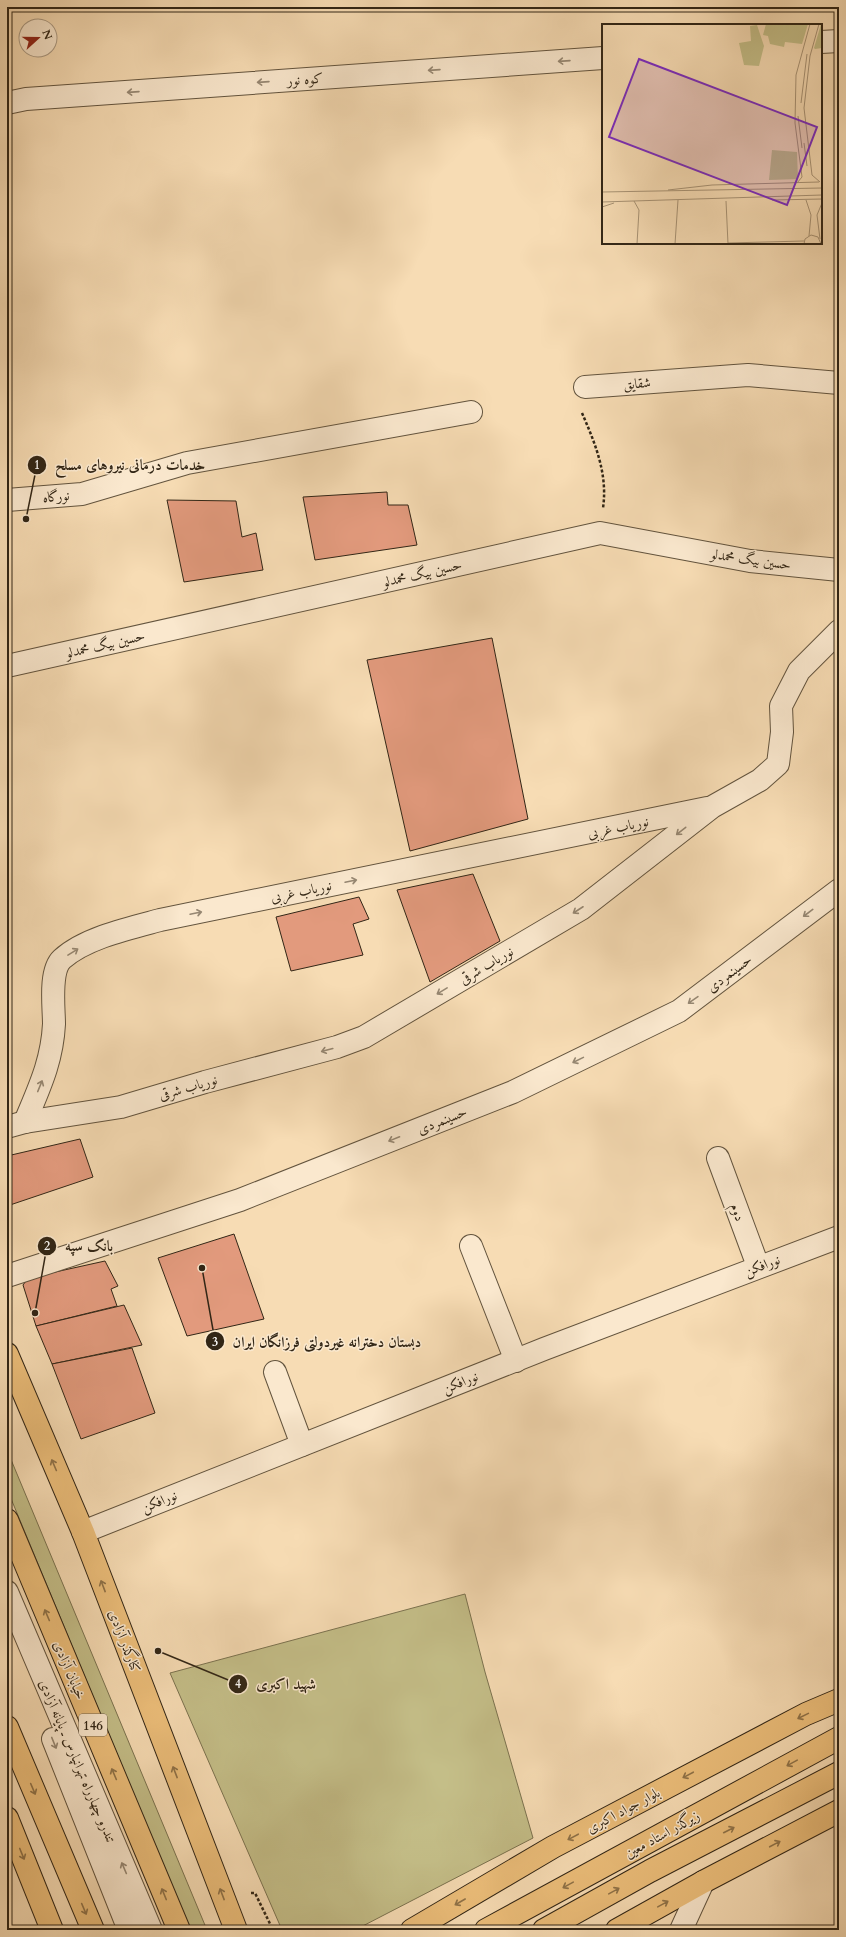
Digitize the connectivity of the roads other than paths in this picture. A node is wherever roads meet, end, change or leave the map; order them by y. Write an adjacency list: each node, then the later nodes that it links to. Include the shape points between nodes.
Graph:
1 (839, 41): 2 (street)
2 (822, 42)
3 (602, 58): 4 (street, کوه نور, one-way to 4)
4 (7, 103)
5 (839, 382): 6 (street, شقایق, via 748,375)
6 (585, 387)
7 (471, 412): 8 (street, نورگاه, via 187,463 82,494)
8 (7, 500)
9 (839, 570): 11 (street, حسین بیگ محمدلو, via 750,561 600,533)
10 (839, 631): 12 (street, نوریاب شرقی, via 799,671 781,706 782,732 778,764 760,780)
11 (7, 666)
12 (712, 808): 14 (street, نوریاب شرقی, one-way to 14, via 581,909 364,1038 121,1107); 14 (street, نوریاب غربی, one-way to 12, via 49,1064 56,971 61,959 99,938 160,920)
13 (839, 890): 19 (street, حسینمردی, one-way to 19, via 679,1011 513,1092 240,1200)
14 (16, 1125)
15 (718, 1158): 18 (street, دوم)
16 (839, 1237): 18 (street, نورافکن)
17 (471, 1246): 21 (street)
18 (758, 1266): 21 (street, نورافکن)
19 (7, 1276)
20 (7, 1354): 25 (main road, کنارگذر آزادی, one-way to 20)
21 (516, 1360): 23 (street, نورافکن)
22 (275, 1372): 23 (street)
23 (302, 1445): 25 (street, نورافکن)
24 (7, 1520): 39 (main road, خیابان آزادی / 146, one-way to 24)
25 (82, 1532): 40 (main road, کنارگذر آزادی, one-way to 25)
26 (7, 1592): 38 (street, تندرو چهارراه تهرانپارس ـ پایانه آزادی, one-way to 26)
27 (7, 1629): 37 (street, one-way to 37)
28 (839, 1700): 41 (main road, بلوار جواد اکبری, one-way to 41, via 806,1714 553,1847)
29 (7, 1727): 36 (main road, one-way to 36)
30 (839, 1738): 42 (main road, زیرگذر استاد معین, one-way to 42)
31 (839, 1773): 43 (main road, زیرگذر استاد معین, one-way to 31, via 650,1871)
32 (839, 1811): 34 (main road, one-way to 32)
33 (7, 1818): 35 (main road, one-way to 35)
34 (703, 1882): 44 (main road, one-way to 34); 45 (street)
35 (52, 1930)
36 (93, 1930)
37 (129, 1930)
38 (151, 1930)
39 (179, 1930)
40 (236, 1930)
41 (412, 1930)
42 (486, 1930)
43 (544, 1930)
44 (617, 1930)
45 (681, 1930)

